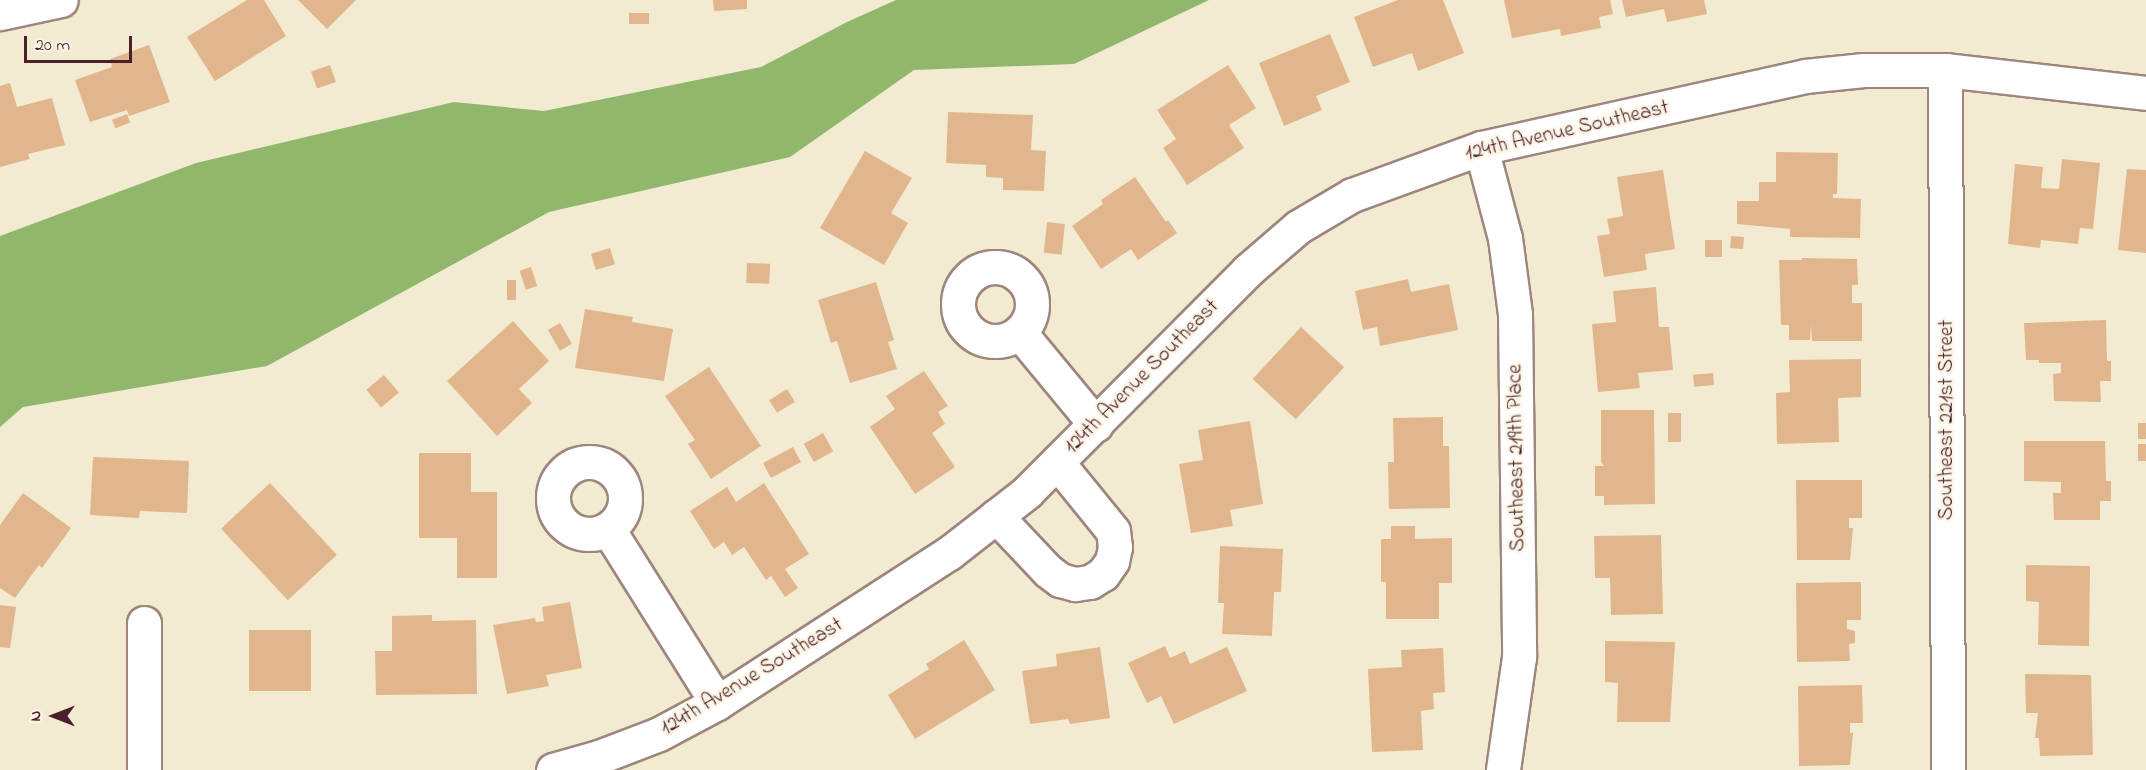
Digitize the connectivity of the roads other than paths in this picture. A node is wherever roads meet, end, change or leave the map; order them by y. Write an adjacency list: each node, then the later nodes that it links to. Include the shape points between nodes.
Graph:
1 (62, 0): 2 (street)
2 (0, 13)
3 (1945, 69): 4 (street, 124th Avenue Southeast); 5 (street, 124th Avenue Southeast, via 1864,69 1805,76); 16 (street, Southeast 221st Street)
4 (2146, 93)
5 (1481, 148): 7 (street, 124th Avenue Southeast, via 1352,195 1298,227 1246,272); 15 (street, Southeast 219th Place, via 1505,238 1515,314 1519,657)
6 (1020, 333): 7 (street)
7 (1096, 425): 8 (street, 124th Avenue Southeast)
8 (1058, 462): 9 (street, 124th Avenue Southeast); 9 (street, 124th Avenue Southeast, via 1113,531 1112,561 1103,574 1090,582 1060,580)
9 (996, 516): 12 (street, 124th Avenue Southeast, via 949,553)
10 (608, 529): 12 (street)
11 (144, 623): 13 (street)
12 (717, 703): 14 (street, 124th Avenue Southeast, via 659,734 599,758)
13 (144, 770)
14 (553, 770)
15 (1503, 770)
16 (1948, 770)

